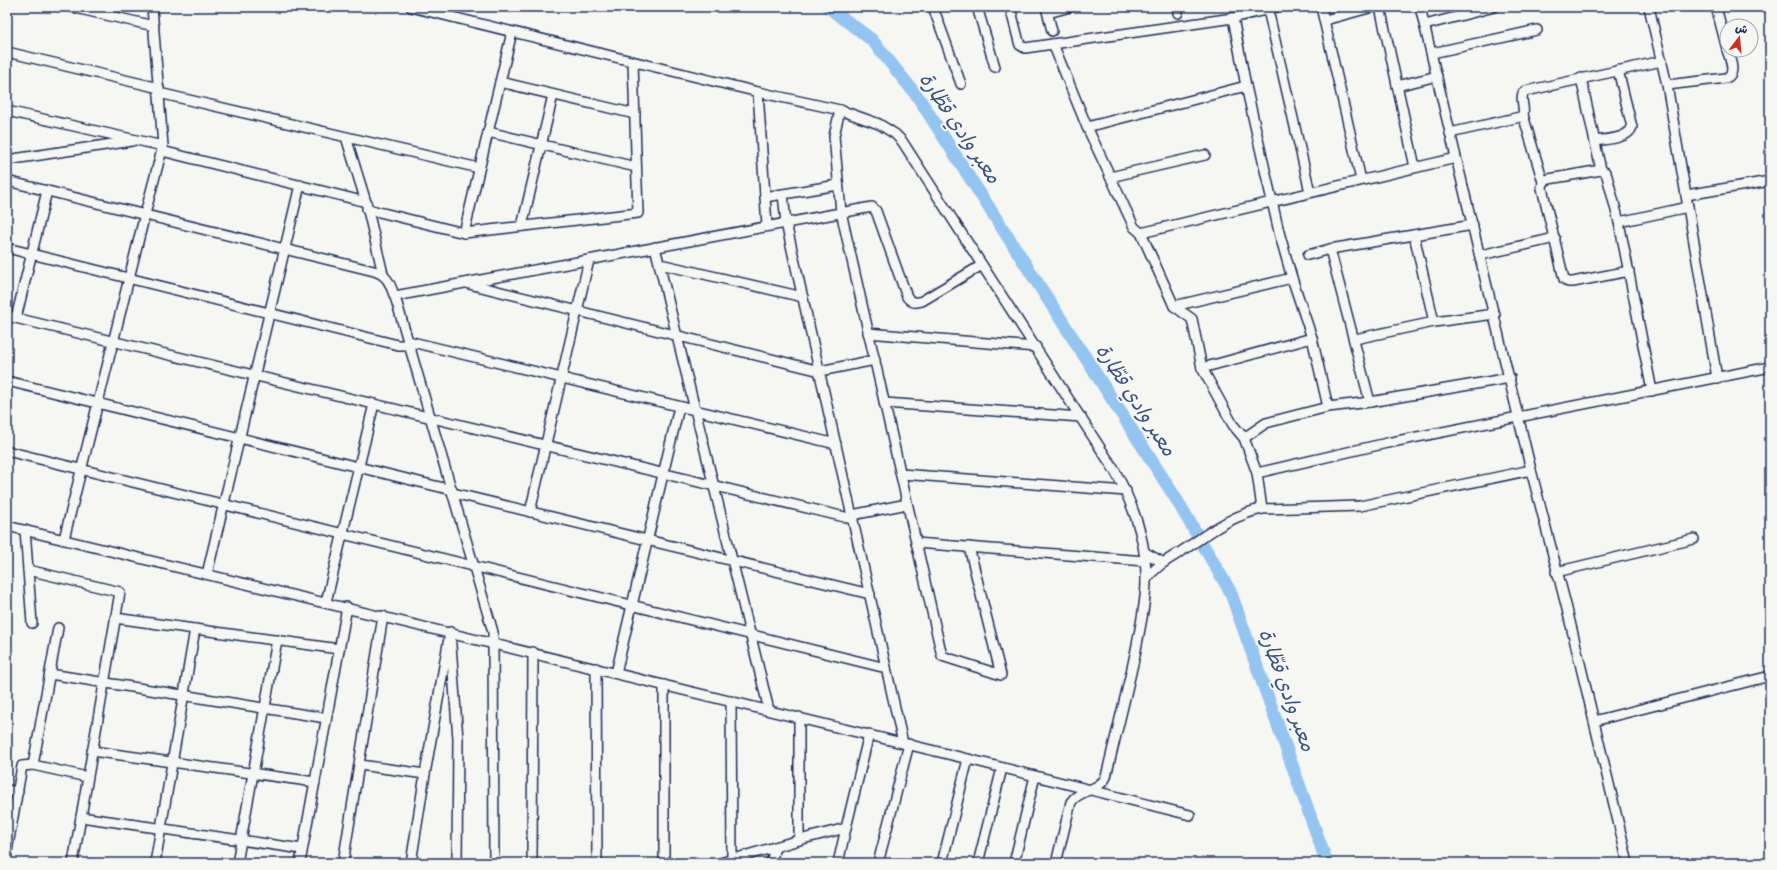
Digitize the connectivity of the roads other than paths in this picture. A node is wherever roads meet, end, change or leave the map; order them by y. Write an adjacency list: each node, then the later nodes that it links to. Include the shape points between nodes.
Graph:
1 (71, 7): 21 (street)
2 (152, 7): 21 (street)
3 (410, 7): 25 (street)
4 (933, 7): 37 (street)
5 (977, 7): 32 (street)
6 (1010, 7): 26 (street, via 1022,47)
7 (1070, 7): 16 (street)
8 (1277, 7): 17 (street)
9 (1321, 7): 20 (street)
10 (1373, 7): 20 (street)
11 (1380, 7): 40 (street)
12 (1420, 7): 22 (street)
13 (1494, 7): 22 (street)
14 (1649, 7): 30 (street)
15 (1716, 7): 19 (street)
16 (1047, 10): 24 (street)
17 (1268, 10): 18 (street); 71 (street)
18 (1233, 18): 26 (street); 39 (street)
19 (1719, 18)
20 (1325, 20): 64 (street)
21 (154, 26): 41 (street)
22 (1425, 26): 28 (street)
23 (1538, 30): 28 (street)
24 (1052, 31)
25 (512, 32): 31 (street); 36 (street)
26 (1054, 44): 48 (street)
27 (7, 52): 41 (street)
28 (1432, 53): 34 (street)
29 (1729, 58): 38 (street, via 1732,73 1726,78)
30 (1662, 61): 33 (street); 38 (street)
31 (632, 62): 42 (street); 46 (street)
32 (995, 68)
33 (1618, 70): 35 (street); 53 (street, via 1632,127 1631,132)
34 (1437, 76): 40 (street); 50 (street)
35 (1581, 78): 47 (street, via 1523,93); 53 (street)
36 (500, 82): 43 (street); 49 (street)
37 (961, 84)
38 (1666, 85): 73 (street)
39 (1246, 86): 48 (street); 75 (street)
40 (1397, 86): 60 (street)
41 (159, 90): 51 (street); 55 (street)
42 (758, 92): 44 (street); 74 (street)
43 (553, 95): 46 (street); 54 (street)
44 (840, 110): 69 (street, via 834,136); 98 (street, via 878,124 902,141)
45 (7, 111): 52 (street)
46 (634, 114): 59 (street)
47 (1523, 115): 50 (street); 67 (street)
48 (1087, 127): 63 (street)
49 (488, 132): 54 (street); 61 (street)
50 (1450, 133): 57 (street)
51 (346, 137): 61 (street); 76 (street)
52 (139, 140): 55 (street); 58 (street)
53 (1595, 141): 62 (street)
54 (542, 145): 59 (street); 83 (street)
55 (163, 148): 68 (street); 79 (street)
56 (1205, 155): 63 (street)
57 (1456, 158): 60 (street); 82 (street)
58 (7, 160)
59 (636, 167): 83 (street, via 638,213)
60 (1415, 167): 64 (street)
61 (479, 168): 85 (street)
62 (1602, 170): 67 (street); 80 (street, via 1608,176)
63 (1110, 177): 86 (street, via 1134,227)
64 (1361, 180): 71 (street)
65 (7, 181): 70 (street)
66 (1770, 181): 73 (street)
67 (1543, 182): 88 (street, via 1542,188)
68 (300, 185): 76 (street); 91 (street)
69 (838, 186): 72 (street); 78 (street)
70 (47, 190): 79 (street); 93 (street)
71 (1310, 192): 75 (street)
72 (783, 194): 74 (street); 81 (street)
73 (1686, 195): 77 (street)
74 (764, 197): 84 (street)
75 (1272, 200): 86 (street); 102 (street)
76 (367, 205): 85 (street); 100 (street)
77 (1688, 207): 80 (street); 126 (street)
78 (841, 212): 81 (street); 98 (street, via 872,207 876,211 910,301 922,301); 112 (street)
79 (145, 214): 91 (street); 101 (street)
80 (1619, 222): 99 (street)
81 (786, 223): 84 (street); 105 (street)
82 (1473, 225): 87 (street); 95 (street)
83 (522, 226): 85 (street)
84 (766, 226): 89 (street)
85 (464, 232)
86 (1141, 233): 106 (street)
87 (1414, 235): 92 (street); 111 (street)
88 (1554, 238): 95 (street); 99 (street, via 1564,279 1568,282)
89 (655, 247): 96 (street); 97 (street)
90 (7, 248): 93 (street)
91 (285, 249): 100 (street); 108 (street)
92 (1330, 249): 94 (street); 115 (street)
93 (32, 254): 101 (street); 110 (street)
94 (1308, 255)
95 (1481, 255): 109 (street)
96 (588, 260): 103 (street); 107 (street)
97 (660, 264): 105 (street); 113 (street)
98 (982, 265): 118 (street)
99 (1629, 270): 128 (street)
100 (383, 274): 104 (street)
101 (129, 278): 108 (street); 116 (street)
102 (1292, 278): 106 (street); 114 (street)
103 (465, 283): 104 (street); 107 (street)
104 (394, 296): 117 (street)
105 (803, 297): 122 (street)
106 (1174, 306): 121 (street, via 1192,319)
107 (577, 311): 113 (street); 124 (street)
108 (270, 313): 117 (street, via 398,345); 123 (street)
109 (1495, 314): 111 (street); 125 (street)
110 (11, 317): 116 (street)
111 (1434, 322): 115 (street)
112 (868, 333): 118 (street); 119 (street)
113 (677, 336): 122 (street); 135 (street)
114 (1312, 338): 121 (street); 134 (street)
115 (1355, 339): 129 (street)
116 (113, 342): 123 (street); 130 (street)
117 (409, 343): 124 (street); 138 (street)
118 (1036, 347): 136 (street)
119 (875, 360): 122 (street); 131 (street)
120 (1770, 367): 126 (street)
121 (1202, 368): 140 (street, via 1233,426)
122 (820, 371): 141 (street)
123 (256, 376): 132 (street); 139 (street)
124 (560, 378): 133 (street); 142 (street)
125 (1510, 378): 129 (street); 137 (street)
126 (1717, 378): 128 (street)
127 (7, 380): 130 (street)
128 (1652, 391): 137 (street)
129 (1370, 402): 134 (street)
130 (98, 403): 139 (street); 145 (street)
131 (884, 403): 136 (street); 149 (street)
132 (374, 404): 138 (street); 144 (street)
133 (679, 407): 135 (street); 148 (street)
134 (1328, 407): 140 (street, via 1266,423)
135 (695, 411): 141 (street); 150 (street)
136 (1081, 417): 152 (street)
137 (1519, 417): 146 (street); 147 (street, via 1387,443)
138 (431, 418): 142 (street); 151 (street)
139 (239, 438): 144 (street); 153 (street)
140 (1244, 438): 147 (street)
141 (836, 444): 157 (street)
142 (546, 446): 148 (street); 156 (street)
143 (7, 451): 145 (street)
144 (359, 467): 151 (street); 160 (street)
145 (81, 470): 153 (street); 161 (street)
146 (1532, 470): 155 (street, via 1360,506); 172 (street)
147 (1257, 473): 155 (street)
148 (663, 474): 150 (street); 163 (street)
149 (901, 474): 152 (street); 154 (street)
150 (713, 486): 157 (street); 167 (street)
151 (452, 491): 156 (street); 170 (street)
152 (1126, 491): 166 (street)
153 (224, 504): 160 (street); 173 (street)
154 (907, 504): 157 (street); 164 (street)
155 (1262, 510): 169 (street, via 1251,511 1231,519)
156 (530, 512): 163 (street)
157 (853, 517): 175 (street)
158 (7, 526): 159 (street)
159 (25, 530): 161 (street); 171 (street)
160 (342, 533): 170 (street); 176 (street)
161 (64, 539): 173 (street)
162 (1694, 539): 172 (street)
163 (648, 540): 167 (street); 177 (street)
164 (916, 543): 165 (street); 165 (street, via 942,656 1001,675)
165 (969, 547): 168 (street)
166 (1144, 552): 168 (street); 169 (street)
167 (732, 561): 175 (street); 185 (street)
168 (1145, 562): 174 (street)
169 (1162, 562): 174 (street)
170 (474, 565): 177 (street); 187 (street, via 493,632)
171 (28, 570): 180 (street, via 120,592); 181 (street)
172 (1556, 572): 203 (street)
173 (207, 574): 176 (street)
174 (1146, 580): 218 (street, via 1142,618 1129,683 1106,777)
175 (870, 594): 191 (street)
176 (326, 602): 178 (street)
177 (632, 605): 185 (street); 192 (street)
178 (346, 607): 179 (street); 188 (street)
179 (383, 616): 184 (street); 209 (street)
180 (115, 618): 183 (street); 195 (street)
181 (32, 623)
182 (58, 628): 193 (street)
183 (194, 629): 186 (street); 197 (street)
184 (450, 632): 187 (street); 213 (street); 236 (street, via 458,739)
185 (750, 634): 191 (street); 200 (street)
186 (277, 640): 188 (street); 199 (street)
187 (493, 643): 189 (street); 237 (street)
188 (339, 649): 202 (street)
189 (532, 652): 190 (street); 238 (street)
190 (596, 668): 192 (street); 239 (street)
191 (886, 668): 205 (street)
192 (616, 673): 196 (street)
193 (50, 674): 195 (street); 210 (street)
194 (1770, 676): 203 (street)
195 (104, 682): 197 (street); 206 (street)
196 (664, 685): 198 (street); 240 (street)
197 (183, 695): 199 (street); 208 (street)
198 (731, 701): 200 (street); 229 (street)
199 (265, 708): 202 (street); 212 (street)
200 (769, 710): 201 (street)
201 (799, 717): 204 (street); 225 (street)
202 (326, 718): 216 (street)
203 (1594, 721): 249 (street)
204 (869, 734): 205 (street); 223 (street)
205 (906, 743): 207 (street); 244 (street)
206 (92, 751): 208 (street); 215 (street)
207 (968, 759): 211 (street); 245 (street)
208 (172, 762): 212 (street); 222 (street)
209 (360, 765): 213 (street); 234 (street)
210 (33, 766): 215 (street); 219 (street, via 22,766)
211 (1002, 768): 214 (street); 246 (street)
212 (253, 774): 216 (street); 224 (street)
213 (425, 774): 235 (street)
214 (1035, 776): 218 (street); 247 (street)
215 (87, 778): 221 (street)
216 (315, 782): 227 (street)
217 (7, 790): 219 (street)
218 (1090, 791): 220 (street); 248 (street, via 1076,796 1071,802)
219 (18, 792): 228 (street)
220 (1190, 815)
221 (81, 817): 222 (street); 230 (street)
222 (161, 828): 224 (street); 231 (street)
223 (846, 828): 225 (street); 243 (street)
224 (241, 840): 227 (street); 232 (street)
225 (799, 840): 226 (street)
226 (775, 847): 229 (street); 242 (street)
227 (302, 849): 233 (street)
228 (7, 851)
229 (732, 859): 241 (street)
230 (73, 863)
231 (155, 863)
232 (237, 863)
233 (300, 863)
234 (343, 863)
235 (411, 863)
236 (457, 863)
237 (494, 863)
238 (532, 863)
239 (598, 863)
240 (664, 863)
241 (720, 863)
242 (771, 863)
243 (838, 863)
244 (878, 863)
245 (942, 863)
246 (978, 863)
247 (1014, 863)
248 (1056, 863)
249 (1628, 863)

